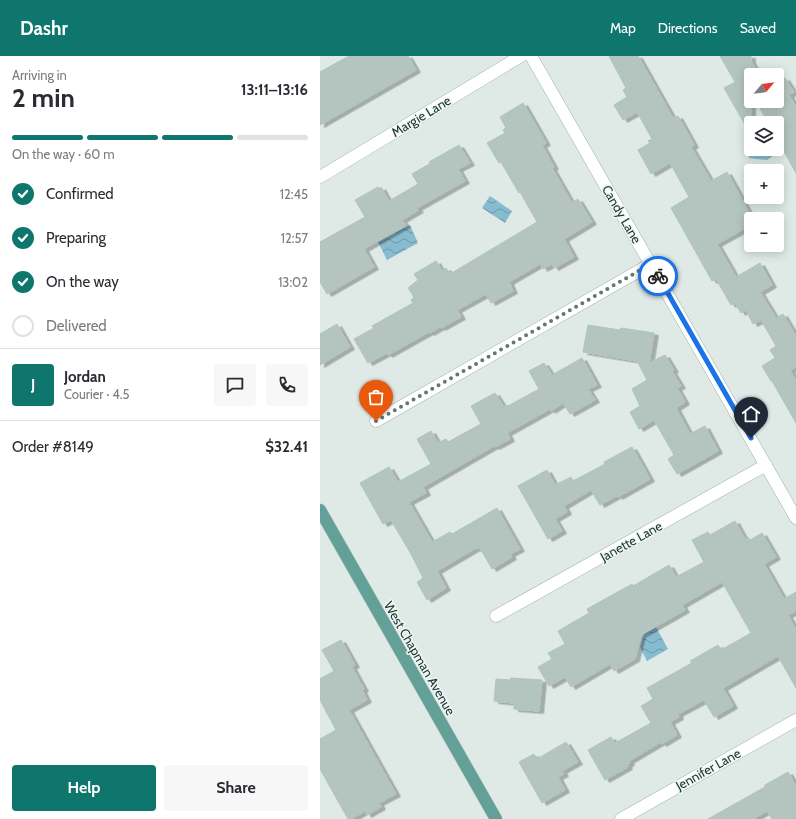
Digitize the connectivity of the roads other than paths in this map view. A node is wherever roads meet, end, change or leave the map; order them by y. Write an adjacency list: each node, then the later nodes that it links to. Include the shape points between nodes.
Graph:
1 (521, 56): 3 (street, Margie Lane)
2 (531, 56): 4 (street, Candy Lane)
3 (320, 177)
4 (651, 264): 5 (street); 6 (street, Candy Lane)
5 (376, 421)
6 (766, 465): 8 (street, Candy Lane); 9 (street, Janette Lane)
7 (320, 510): 11 (main road, West Chapman Avenue)
8 (796, 518)
9 (496, 616)
10 (796, 720): 12 (street, Jennifer Lane)
11 (496, 819)
12 (620, 819)

